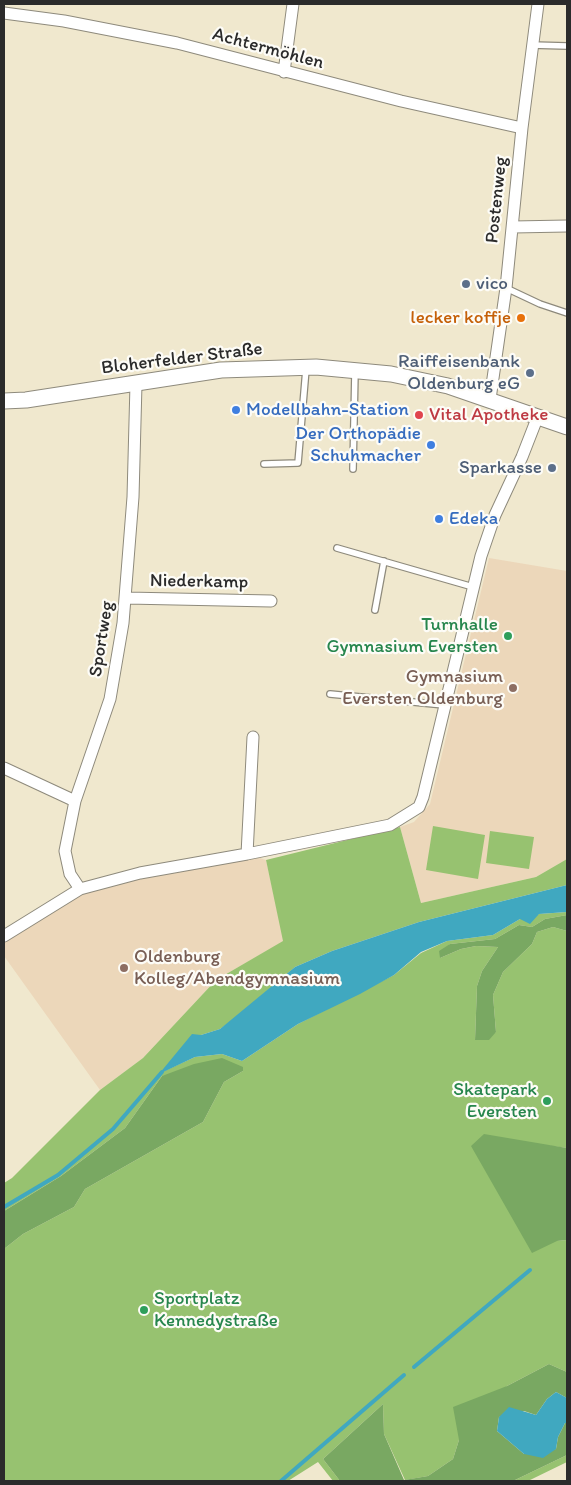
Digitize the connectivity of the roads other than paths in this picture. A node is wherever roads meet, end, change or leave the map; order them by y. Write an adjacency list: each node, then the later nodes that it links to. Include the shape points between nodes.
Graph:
1 (293, 4): 6 (street)
2 (538, 4): 4 (street, Postenweg)
3 (4, 13): 6 (street, Achtermöhlen, via 177,43)
4 (531, 45): 5 (lane); 7 (street, Postenweg)
5 (567, 46)
6 (284, 72): 7 (street, Achtermöhlen)
7 (522, 128): 9 (street, Postenweg)
8 (567, 226): 9 (street)
9 (513, 227): 10 (street, Postenweg)
10 (506, 288): 11 (lane); 15 (street, Postenweg)
11 (567, 313)
12 (306, 367): 13 (street, Bloherfelder Straße); 14 (street, Bloherfelder Straße, via 221,370); 19 (lane, via 298,464)
13 (355, 369): 15 (street, Bloherfelder Straße, via 422,380); 20 (lane)
14 (136, 384): 16 (street, Bloherfelder Straße); 24 (street, Sportweg)
15 (490, 399): 17 (street, Bloherfelder Straße)
16 (4, 401)
17 (538, 416): 18 (street, Bloherfelder Straße); 23 (street, via 495,515)
18 (567, 427)
19 (264, 464)
20 (353, 469)
21 (337, 548): 22 (lane)
22 (384, 561): 23 (lane); 26 (lane)
23 (472, 587): 28 (street)
24 (127, 598): 25 (street, Niederkamp); 31 (street, Sportweg, via 110,699)
25 (270, 602)
26 (374, 610)
27 (330, 694): 28 (lane)
28 (444, 705): 32 (street, via 419,807 390,825)
29 (253, 737): 32 (street)
30 (4, 768): 31 (street)
31 (75, 801): 33 (street, Sportweg, via 65,851 70,874)
32 (248, 854): 33 (street, via 140,873)
33 (80, 890): 34 (street)
34 (4, 936)

